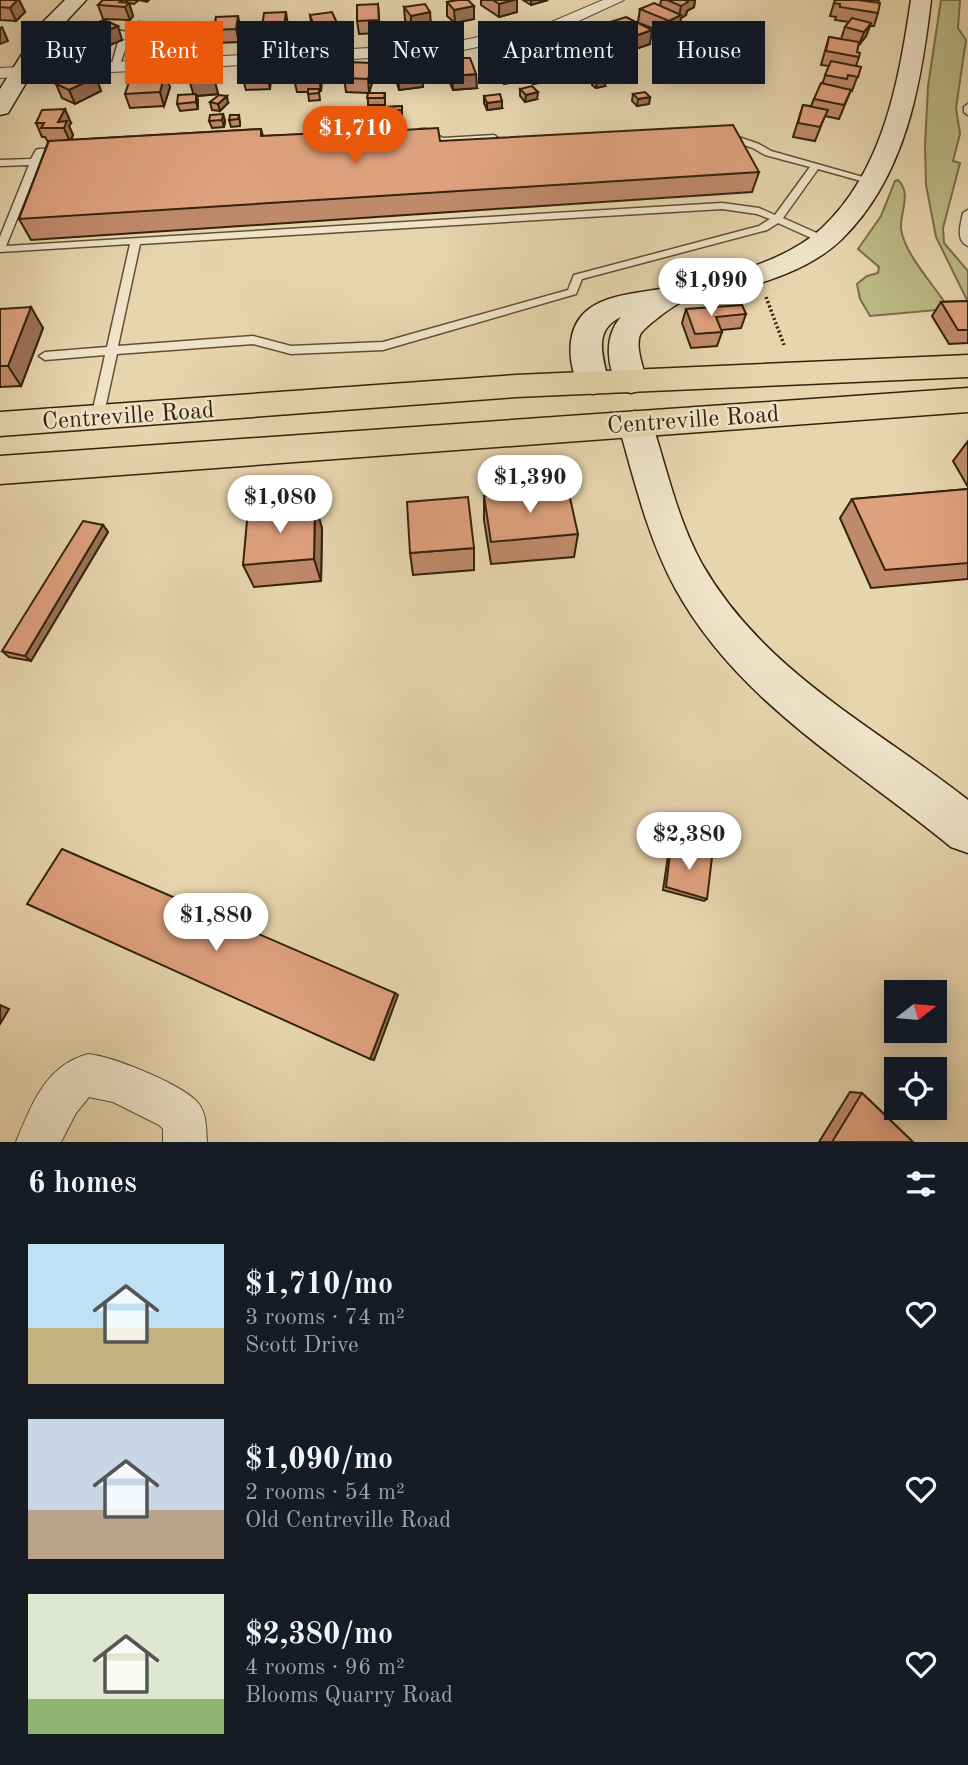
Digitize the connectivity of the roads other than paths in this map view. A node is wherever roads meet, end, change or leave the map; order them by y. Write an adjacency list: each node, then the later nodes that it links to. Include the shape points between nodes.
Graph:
1 (76, 0): 4 (street)
2 (616, 0): 7 (street, via 553,27 444,49)
3 (921, 0): 17 (street, via 908,86)
4 (55, 21)
5 (111, 31): 7 (lane, via 125,39)
6 (21, 64): 8 (street)
7 (115, 67): 8 (street)
8 (9, 80): 9 (street)
9 (0, 108)
10 (408, 132): 12 (lane, via 422,131 442,141)
11 (715, 132): 16 (lane, via 768,153)
12 (510, 137)
13 (80, 150): 14 (lane, via 39,152)
14 (35, 162): 15 (lane); 23 (lane)
15 (0, 163)
16 (816, 165): 17 (lane); 19 (lane)
17 (873, 181): 20 (street)
18 (968, 213): 22 (lane, via 964,232)
19 (777, 219): 20 (lane); 21 (lane, via 746,207 722,206); 25 (lane, via 763,228 578,277 572,292 383,346 291,350 253,340)
20 (824, 240): 24 (street, via 766,270)
21 (136, 241): 23 (lane); 25 (lane)
22 (968, 243)
23 (0, 249)
24 (673, 296): 29 (street, via 625,329 622,343); 30 (street, via 629,304 593,322 586,340)
25 (112, 351): 26 (lane); 32 (lane)
26 (45, 356)
27 (968, 366): 28 (highway, Centreville Road)
28 (730, 377): 29 (highway, Centreville Road); 33 (highway, via 646,399 634,407)
29 (631, 382): 30 (highway, Centreville Road)
30 (593, 383): 32 (highway, Centreville Road)
31 (968, 400): 33 (highway, Centreville Road)
32 (97, 418): 34 (highway, Centreville Road)
33 (635, 422): 35 (highway, Centreville Road); 36 (street, via 663,516 701,596 783,691)
34 (0, 424)
35 (0, 470)
36 (918, 791): 37 (street); 38 (street)
37 (968, 804)
38 (968, 830)
39 (38, 1142): 40 (street, via 66,1090 79,1077 96,1073 174,1110 184,1120)
40 (185, 1142)

